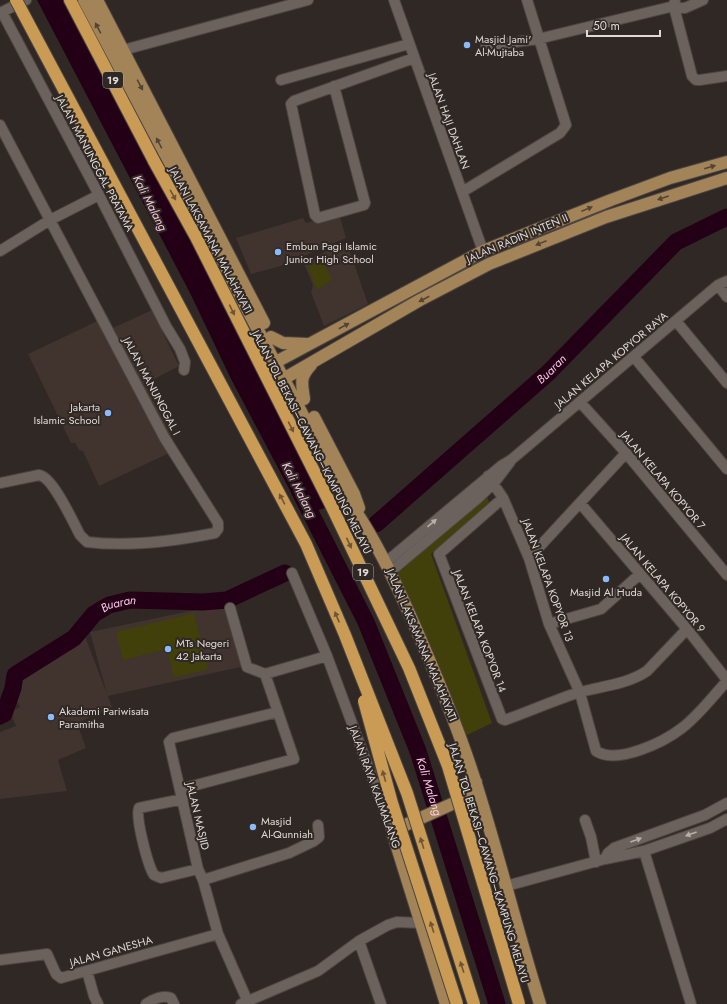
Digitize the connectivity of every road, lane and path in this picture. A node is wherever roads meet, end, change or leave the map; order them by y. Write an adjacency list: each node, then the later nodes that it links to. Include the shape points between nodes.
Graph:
1 (70, 0): 88 (highway, JALAN TOL BEKASI–CAWANG–KAMPUNG MELAYU / 19, one-way to 88, bridge, via 199,244 332,508 409,668 448,766)
2 (84, 0): 14 (main road, JALAN LAKSAMANA MALAHAYATI, one-way to 2)
3 (97, 0): 14 (main road, JALAN LAKSAMANA MALAHAYATI)
4 (308, 0): 14 (street)
5 (394, 0): 12 (street, JALAN HAJI DAHLAN)
6 (527, 0): 11 (street)
7 (703, 0): 9 (street, via 685,8)
8 (20, 1): 10 (street); 55 (highway, one-way to 8, bridge, via 306,544)
9 (675, 4): 11 (street); 16 (street, via 694,78 700,80)
10 (1, 12): 23 (street, JALAN MANUNGGAL PRATAMA)
11 (538, 39): 13 (street); 22 (street, via 566,120 565,129)
12 (409, 44): 15 (street, JALAN HAJI DAHLAN); 17 (street)
13 (486, 46)
14 (117, 52): 30 (main road, JALAN LAKSAMANA MALAHAYATI, one-way to 30); 34 (main road, JALAN LAKSAMANA MALAHAYATI, one-way to 14)
15 (414, 58): 18 (street); 22 (street, JALAN HAJI DAHLAN)
16 (727, 76)
17 (281, 80)
18 (334, 86): 18 (street, via 291,104 315,215 318,218 365,203)
19 (0, 125): 24 (street, JALAN MANUNGGAL I)
20 (727, 162): 26 (main road, JALAN RADIN INTEN II, one-way to 20, via 670,178)
21 (727, 178): 33 (main road, JALAN RADIN INTEN II, one-way to 33, via 606,217 489,264 420,300)
22 (462, 192): 26 (street, JALAN HAJI DAHLAN)
23 (99, 195): 24 (street); 35 (street, JALAN MANUNGGAL PRATAMA, via 180,349 185,362)
24 (50, 220): 25 (street); 43 (street, JALAN MANUNGGAL I, via 164,437 218,523 218,529 215,533 167,540 87,542 80,535 44,475)
25 (0, 251)
26 (483, 251): 31 (main road, JALAN RADIN INTEN II, one-way to 26)
27 (722, 283): 28 (street); 29 (street, JALAN KELAPA KOPYOR RAYA)
28 (727, 297)
29 (676, 321): 32 (street, JALAN KELAPA KOPYOR RAYA); 37 (street)
30 (271, 337): 31 (main road, via 283,343); 34 (main road, JALAN LAKSAMANA MALAHAYATI)
31 (310, 344): 34 (main road, JALAN RADIN INTEN II)
32 (634, 357): 39 (street, JALAN KELAPA KOPYOR RAYA); 41 (street)
33 (318, 359): 36 (main road, JALAN RADIN INTEN II); 38 (main road, via 304,372)
34 (279, 360): 36 (main road, JALAN LAKSAMANA MALAHAYATI)
35 (184, 370)
36 (288, 377): 38 (main road, JALAN LAKSAMANA MALAHAYATI); 46 (main road, JALAN LAKSAMANA MALAHAYATI, via 346,497)
37 (727, 383)
38 (304, 399): 46 (main road, JALAN LAKSAMANA MALAHAYATI, via 354,494)
39 (580, 402): 40 (street, JALAN KELAPA KOPYOR 7); 42 (street, JALAN KELAPA KOPYOR RAYA)
40 (626, 453): 45 (street); 51 (street, JALAN KELAPA KOPYOR 7)
41 (727, 469)
42 (491, 480): 44 (street, JALAN KELAPA KOPYOR 13); 48 (street, JALAN KELAPA KOPYOR RAYA)
43 (0, 483)
44 (503, 498): 47 (street, JALAN KELAPA KOPYOR 13); 59 (street, JALAN KELAPA KOPYOR 14, via 438,554 500,717 505,720)
45 (580, 503): 47 (street); 50 (street, JALAN KELAPA KOPYOR 9)
46 (363, 521): 48 (main road, JALAN LAKSAMANA MALAHAYATI)
47 (529, 558): 53 (street, JALAN KELAPA KOPYOR 13)
48 (388, 566): 61 (main road, JALAN LAKSAMANA MALAHAYATI, via 436,674)
49 (292, 573): 56 (street, JALAN RAYA KALIMALANG)
50 (640, 574): 53 (street, via 601,609); 54 (street, JALAN KELAPA KOPYOR 9)
51 (727, 575)
52 (230, 608): 57 (street, via 247,667)
53 (549, 624): 59 (street, JALAN KELAPA KOPYOR 13)
54 (687, 629): 58 (street, JALAN KELAPA KOPYOR 9); 59 (street, via 648,671 626,681)
55 (345, 635): 86 (highway, one-way to 55, bridge, via 392,803); 87 (highway, one-way to 55, bridge, via 407,793)
56 (326, 656): 57 (street); 69 (street, JALAN RAYA KALIMALANG)
57 (265, 674): 60 (street)
58 (727, 680): 59 (street, JALAN KELAPA KOPYOR 13, via 691,720 674,734 628,754 609,756 596,751)
59 (580, 693)
60 (278, 712): 62 (street, via 294,758); 62 (street, JALAN MASJID, via 171,739 169,746)
61 (476, 782): 63 (main road); 64 (main road, JALAN LAKSAMANA MALAHAYATI)
62 (182, 794): 72 (street, JALAN MASJID); 72 (street, via 139,808 140,829 154,875 162,878)
63 (462, 799): 64 (main road); 69 (main road, bridge)
64 (482, 802): 74 (main road, JALAN LAKSAMANA MALAHAYATI)
65 (727, 803): 71 (street, one-way to 65, via 614,848 704,815)
66 (727, 819): 70 (street, one-way to 70, via 710,828)
67 (585, 820): 71 (street)
68 (318, 826): 73 (street, via 319,837 302,848)
69 (392, 831): 75 (main road, JALAN RAYA KALIMALANG)
70 (644, 851): 71 (street); 90 (street)
71 (601, 861): 74 (street)
72 (198, 869): 73 (street, JALAN MASJID)
73 (203, 880): 76 (street, JALAN MASJID)
74 (506, 886): 89 (main road, JALAN LAKSAMANA MALAHAYATI)
75 (420, 922): 77 (street, via 394,923); 85 (main road, JALAN RAYA KALIMALANG)
76 (218, 934): 79 (street, JALAN GANESHA); 80 (street, JALAN MASJID)
77 (359, 941): 80 (street, via 318,971); 84 (street)
78 (0, 960): 79 (street, JALAN GANESHA, via 45,953 49,956 58,977)
79 (87, 970): 81 (street)
80 (244, 1002)
81 (98, 1004)
82 (146, 1004): 83 (street, via 167,996)
83 (174, 1004)
84 (381, 1004)
85 (446, 1004)
86 (457, 1004)
87 (474, 1004)
88 (519, 1004)
89 (540, 1004)
90 (691, 1004)

